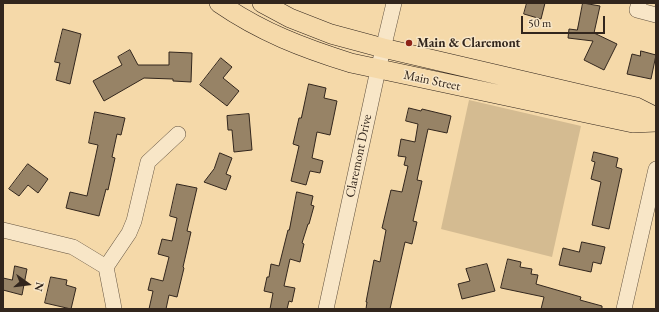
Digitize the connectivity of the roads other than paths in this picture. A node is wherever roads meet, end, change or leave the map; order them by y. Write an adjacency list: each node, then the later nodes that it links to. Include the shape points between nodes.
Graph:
1 (218, 3): 7 (main road, Main Street, via 277,37 318,53)
2 (262, 3): 6 (main road, Main Street, via 290,18 331,34)
3 (394, 3): 6 (street, Claremont Drive)
4 (638, 7): 5 (street)
5 (656, 15)
6 (383, 48): 7 (street, Claremont Drive); 8 (main road, Main Street, via 636,107)
7 (378, 70): 9 (main road, Main Street, via 633,123); 15 (street, Claremont Drive)
8 (656, 116)
9 (656, 122)
10 (178, 134): 13 (street, via 148,162 134,221)
11 (656, 169): 16 (street)
12 (3, 230): 13 (street, via 73,247)
13 (106, 267): 14 (street)
14 (113, 306)
15 (326, 309)
16 (624, 309)

